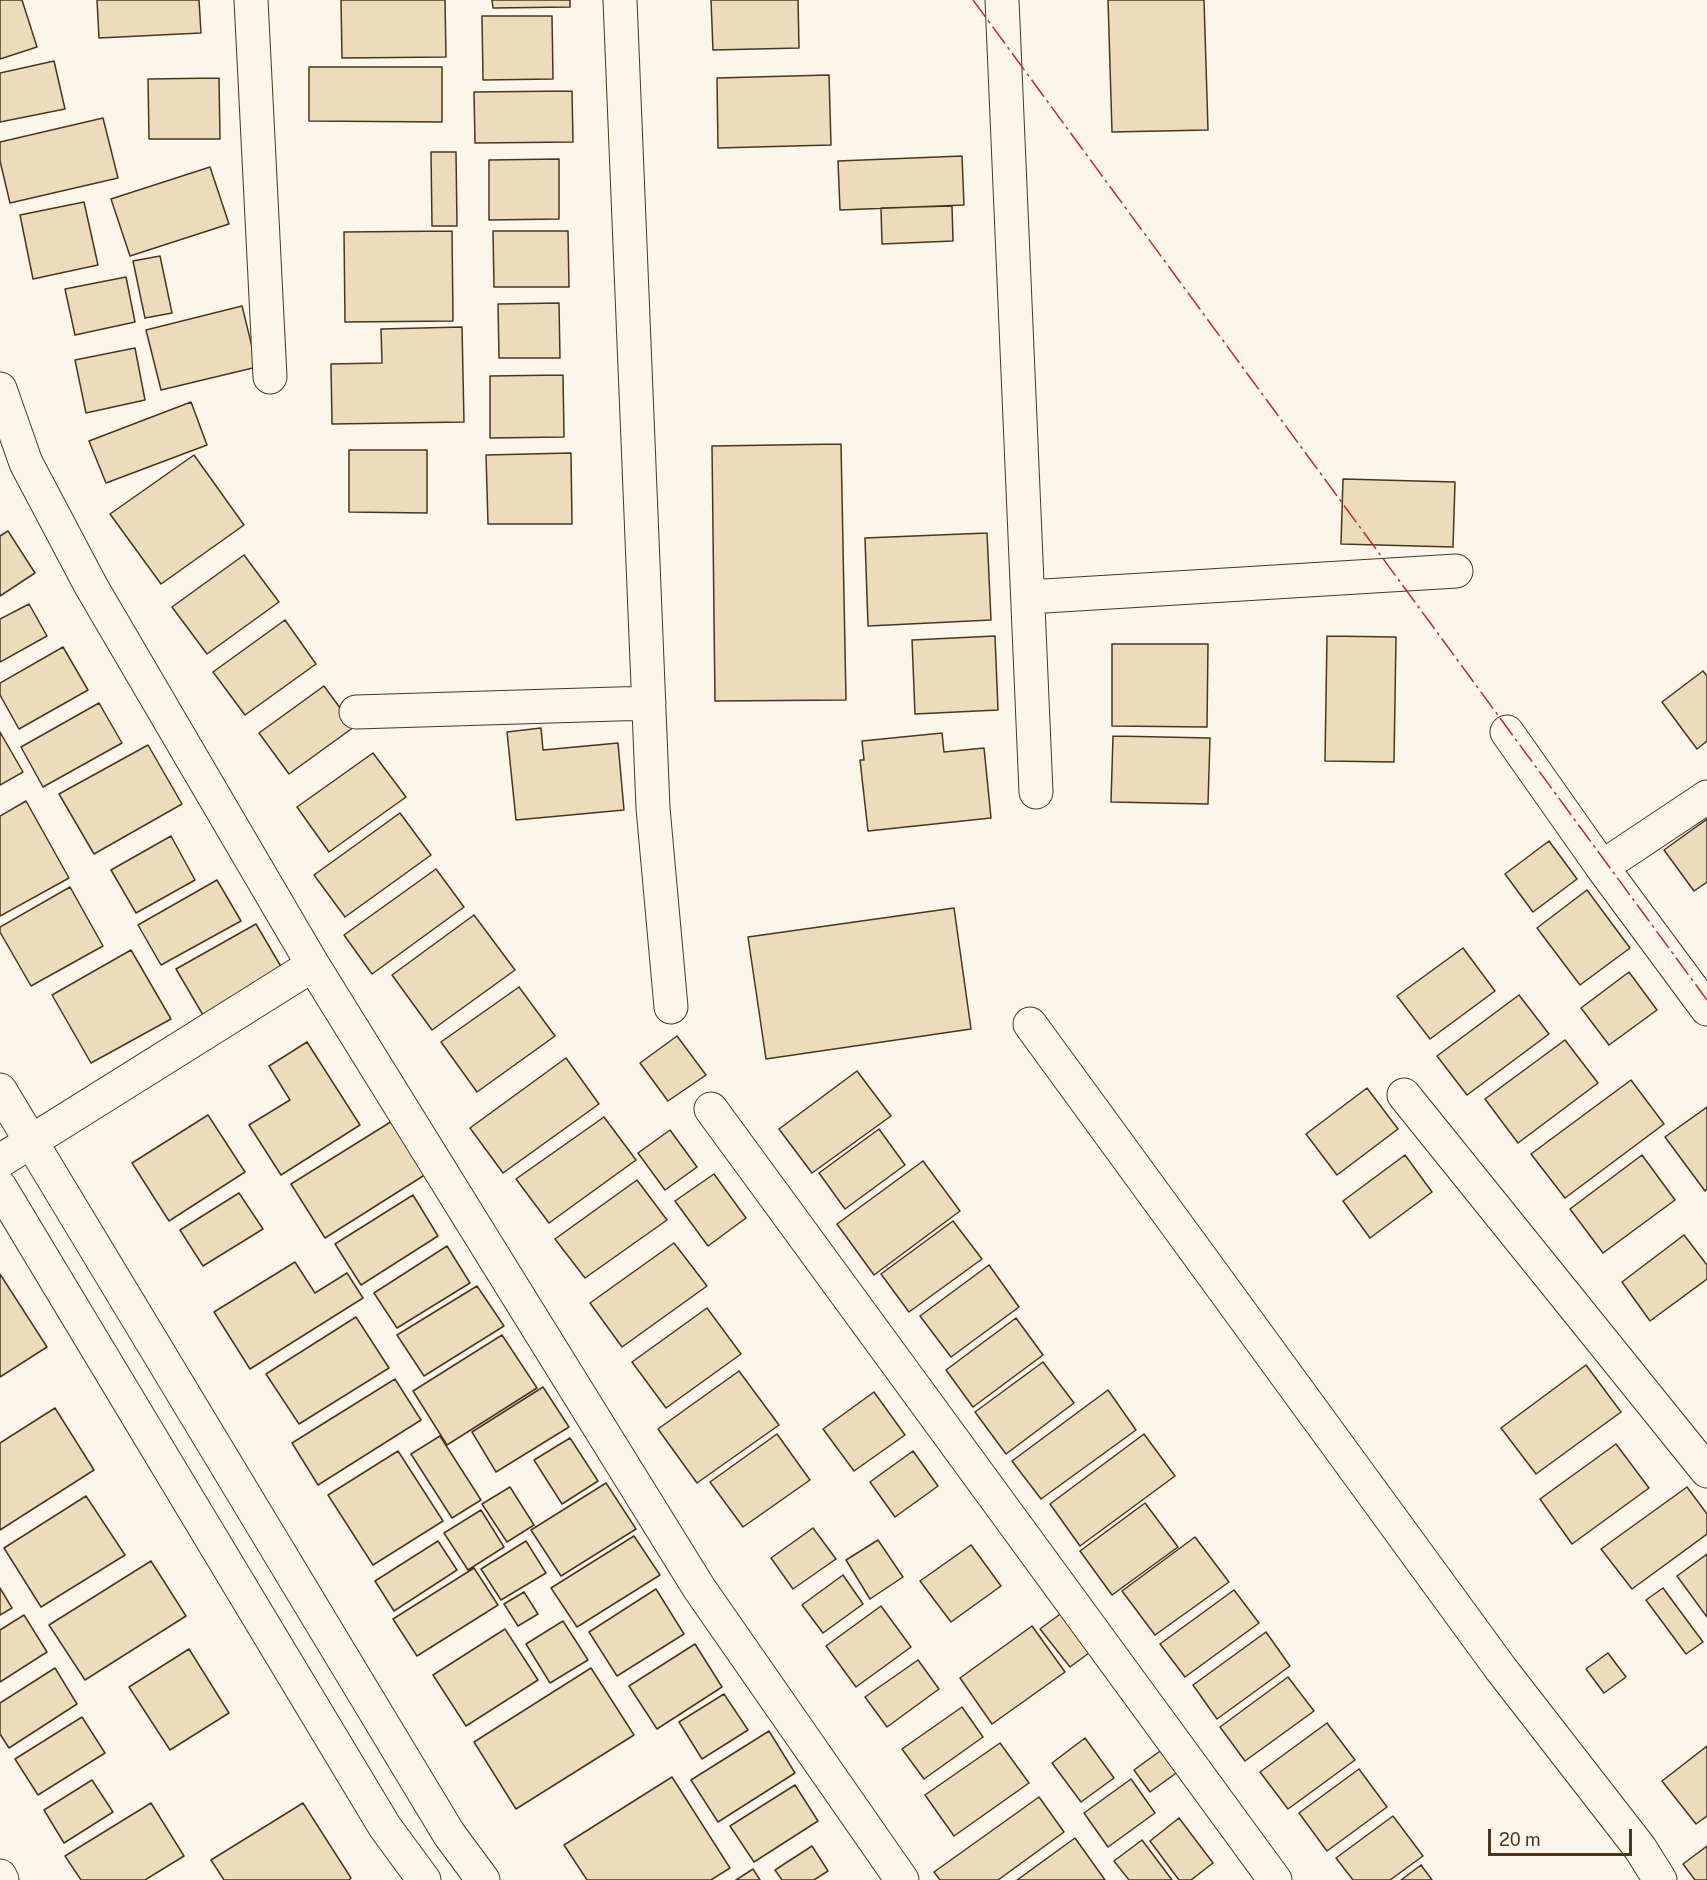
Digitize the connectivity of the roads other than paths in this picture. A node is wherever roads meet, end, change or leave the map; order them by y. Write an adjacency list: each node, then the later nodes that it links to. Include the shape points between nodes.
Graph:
1 (251, 0): 4 (street)
2 (620, 0): 8 (street)
3 (1002, 0): 7 (street)
4 (270, 377)
5 (0, 389): 14 (street, via 26,463 91,586)
6 (1456, 571): 7 (street)
7 (1028, 597): 11 (street)
8 (649, 703): 9 (street); 15 (street, via 653,808)
9 (356, 712)
10 (1507, 732): 13 (street)
11 (1036, 792)
12 (1707, 797): 13 (street)
13 (1602, 867): 16 (street)
14 (313, 965): 21 (street); 28 (street, via 699,1588)
15 (671, 1007)
16 (1707, 1009)
17 (1030, 1024): 33 (street)
18 (0, 1090): 21 (street)
19 (1404, 1095): 24 (street)
20 (711, 1109): 32 (street)
21 (32, 1141): 22 (street); 25 (street)
22 (0, 1161)
23 (0, 1187): 26 (street)
24 (1707, 1471)
25 (276, 1547): 26 (street); 31 (street, via 449,1834)
26 (235, 1577): 30 (street, via 385,1827)
27 (0, 1876): 29 (street)
28 (898, 1878)
29 (2, 1880)
30 (424, 1880)
31 (483, 1880)
32 (1275, 1880)
33 (1660, 1880)

